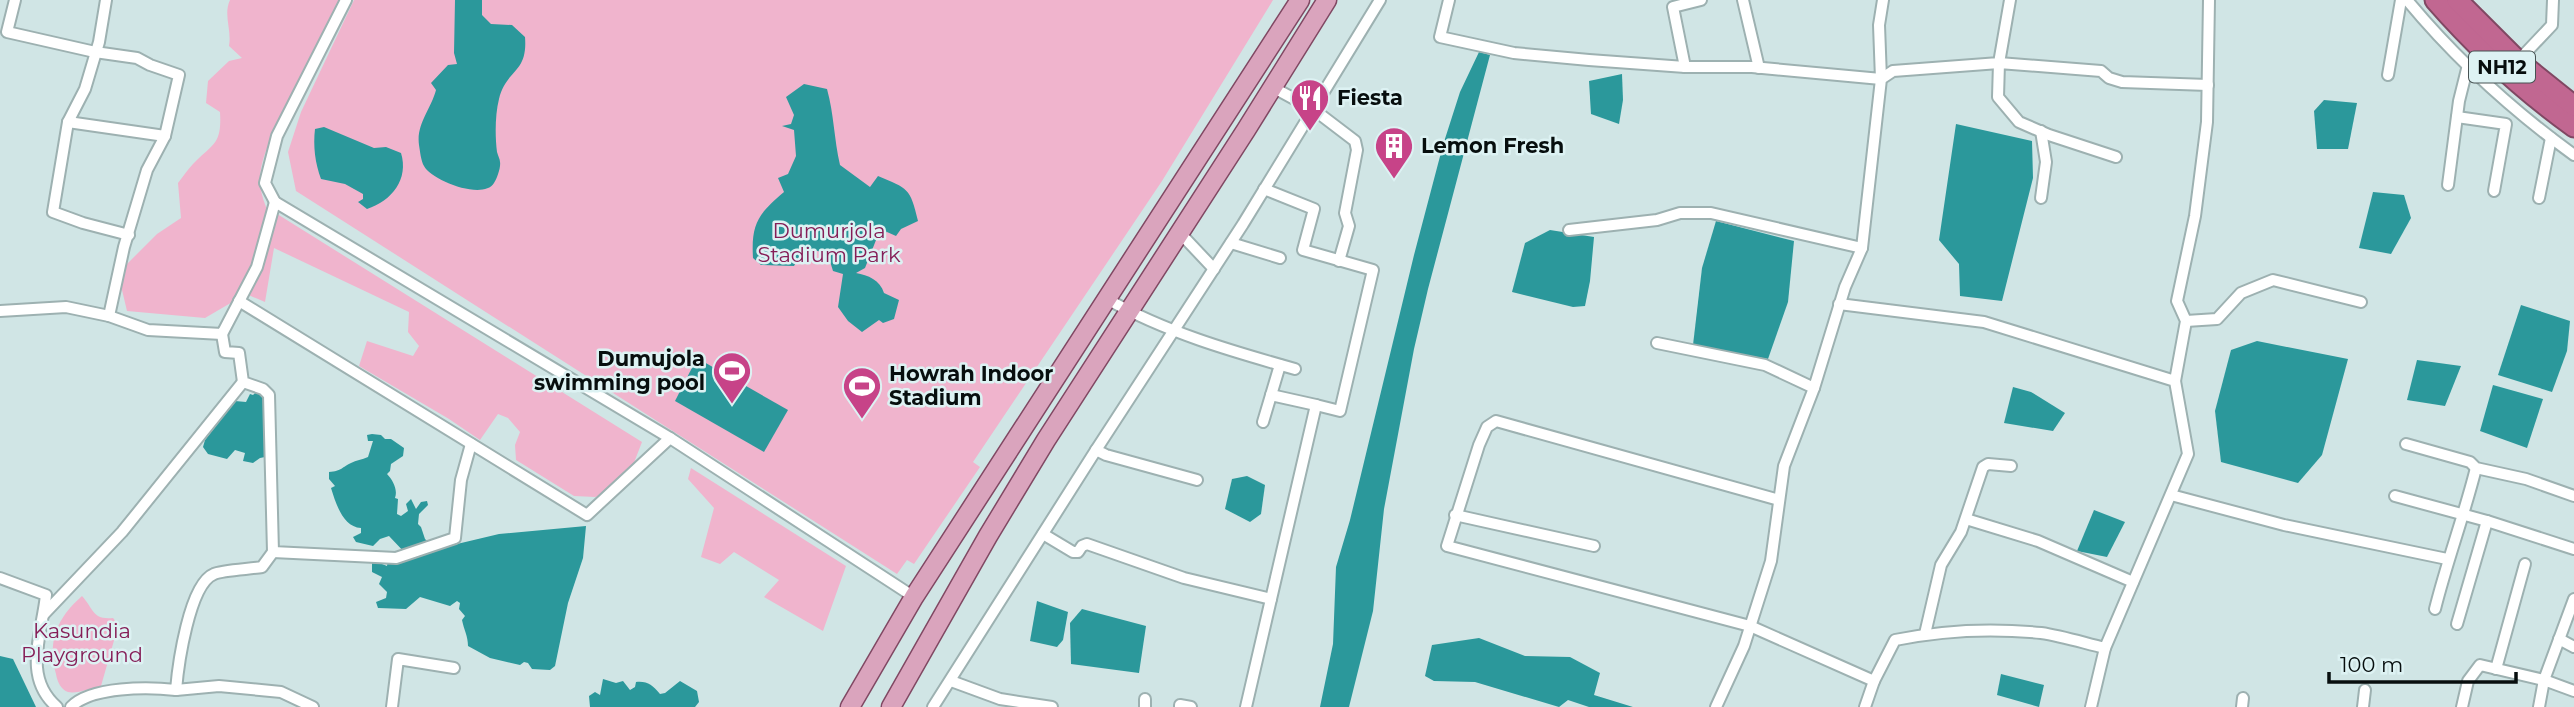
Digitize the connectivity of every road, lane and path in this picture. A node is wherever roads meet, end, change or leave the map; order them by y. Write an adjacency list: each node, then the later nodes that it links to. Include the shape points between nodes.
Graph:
1 (15, 0): 18 (street)
2 (106, 0): 19 (street)
3 (346, 0): 44 (street, via 277,136 265,183)
4 (1300, 0): 53 (main road)
5 (1327, 0): 28 (main road)
6 (1380, 0): 30 (street)
7 (1449, 0): 23 (street, via 1440,37 1514,53)
8 (1701, 0): 23 (street, via 1673,7)
9 (1743, 0): 24 (street)
10 (1883, 0): 26 (street)
11 (2010, 0): 21 (street)
12 (2208, 0): 27 (street)
13 (2401, 0): 25 (street)
14 (2407, 0): 22 (street)
15 (2435, 0): 33 (highway, NH12, via 2512,77)
16 (2457, 0): 20 (highway, NH12)
17 (2553, 0): 20 (street, via 2552,25)
18 (3, 31): 19 (street)
19 (95, 52): 32 (street, via 85,89); 35 (street, via 137,58 179,75)
20 (2518, 61): 29 (highway, NH12)
21 (1999, 63): 26 (street, via 1893,71); 27 (street, via 2101,71 2122,82); 34 (street, via 1998,97 2020,122)
22 (2468, 65): 31 (street); 36 (street)
23 (1685, 67): 24 (street)
24 (1759, 68): 26 (street)
25 (2388, 75)
26 (1881, 79): 49 (street)
27 (2208, 85): 60 (street, via 2195,216 2177,301)
28 (1272, 88): 30 (street); 46 (main road)
29 (2574, 106)
30 (1313, 109): 40 (street); 51 (street, via 1355,141 1357,150 1345,213 1349,226)
31 (2457, 117): 39 (street); 41 (street, via 2506,124)
32 (68, 122): 35 (street); 47 (street, via 53,212)
33 (2574, 127)
34 (2041, 131): 38 (street); 42 (street, via 2046,162)
35 (164, 136): 47 (street, via 147,170)
36 (2551, 138): 37 (street); 43 (street)
37 (2574, 155)
38 (2116, 157)
39 (2448, 185)
40 (1264, 189): 48 (street); 51 (street, via 1314,209 1303,250)
41 (2494, 191)
42 (2041, 198)
43 (2539, 198)
44 (275, 202): 54 (street, via 257,267); 72 (street)
45 (1569, 230): 49 (street, via 1680,213 1711,213)
46 (1180, 233): 52 (street); 58 (main road)
47 (129, 235): 59 (street)
48 (1231, 243): 50 (street); 52 (street)
49 (1862, 248): 56 (street)
50 (1280, 258)
51 (1339, 261): 70 (street, via 1373,271 1340,411)
52 (1214, 269): 61 (street)
53 (1107, 299): 58 (street); 95 (main road)
54 (239, 302): 62 (street); 73 (street)
55 (2361, 302): 60 (street, via 2273,280 2241,293 2217,319)
56 (1839, 304): 66 (street, via 1984,321); 68 (street)
57 (0, 311): 59 (street, via 66,307)
58 (1129, 312): 61 (street); 119 (main road, via 1045,440)
59 (109, 316): 62 (street, via 148,331)
60 (2186, 321): 66 (street)
61 (1175, 329): 64 (street, via 1217,348); 75 (street)
62 (222, 334): 67 (street, via 225,352 239,353)
63 (1657, 343): 68 (street, via 1765,365)
64 (1280, 365): 65 (street); 69 (street)
65 (1294, 369)
66 (2175, 381): 79 (street, via 2188,454)
67 (243, 382): 90 (street, via 270,395); 99 (street, via 122,532)
68 (1814, 388): 82 (street, via 1784,466)
69 (1271, 395): 70 (street); 71 (street)
70 (1316, 405): 97 (street)
71 (1263, 422)
72 (670, 438): 73 (street, via 587,515); 95 (street)
73 (471, 444): 90 (street, via 461,480 455,538 396,558)
74 (2406, 444): 77 (street, via 2470,462)
75 (1096, 450): 78 (street); 87 (street)
76 (2011, 466): 85 (street, via 1983,467)
77 (2476, 468): 81 (street); 84 (street)
78 (1197, 480)
79 (2171, 495): 91 (street); 94 (street)
80 (2395, 496): 84 (street)
81 (2574, 496)
82 (1779, 500): 83 (street, via 1496,421 1488,426 1479,445); 101 (street, via 1771,561)
83 (1455, 515): 88 (street); 101 (street, via 1447,545)
84 (2464, 515): 86 (street); 91 (street)
85 (1966, 519): 94 (street, via 2049,545); 102 (street, via 1941,565)
86 (2487, 521): 89 (street); 100 (street)
87 (1043, 534): 97 (street, via 1073,552 1087,544 1184,578); 109 (street)
88 (1594, 546)
89 (2574, 549)
90 (273, 552): 111 (street, via 262,567 214,573 201,584 181,642)
91 (2447, 559): 98 (street)
92 (2525, 564): 107 (street)
93 (0, 579): 99 (street, via 46,595)
94 (2133, 582): 105 (street)
95 (914, 597): 118 (main road)
96 (2574, 599): 103 (street)
97 (1271, 600): 124 (street)
98 (2435, 609)
99 (44, 614): 114 (street, via 37,674 43,692)
100 (2457, 624)
101 (1750, 625): 110 (street); 125 (street)
102 (1925, 634): 105 (street, via 1982,630 2044,633); 110 (street, via 1895,640)
103 (2559, 639): 104 (street); 108 (street)
104 (2574, 647)
105 (2105, 648): 127 (street)
106 (454, 668): 117 (street, via 398,659)
107 (2496, 669): 108 (street); 129 (street, via 2480,665 2468,681)
108 (2544, 680): 113 (street); 130 (street)
109 (951, 681): 120 (street); 121 (street, via 1000,699)
110 (1874, 681): 126 (street)
111 (176, 690): 115 (street, via 124,689 78,700); 116 (street, via 219,686 281,692)
112 (2365, 690): 128 (street)
113 (2574, 691)
114 (57, 707)
115 (71, 707)
116 (313, 707)
117 (392, 707)
118 (850, 707)
119 (891, 707)
120 (933, 707)
121 (1052, 707)
122 (1180, 707): 123 (street)
123 (1191, 707)
124 (1246, 707)
125 (1716, 707)
126 (1865, 707)
127 (2091, 707)
128 (2363, 707)
129 (2462, 707)
130 (2539, 707)

